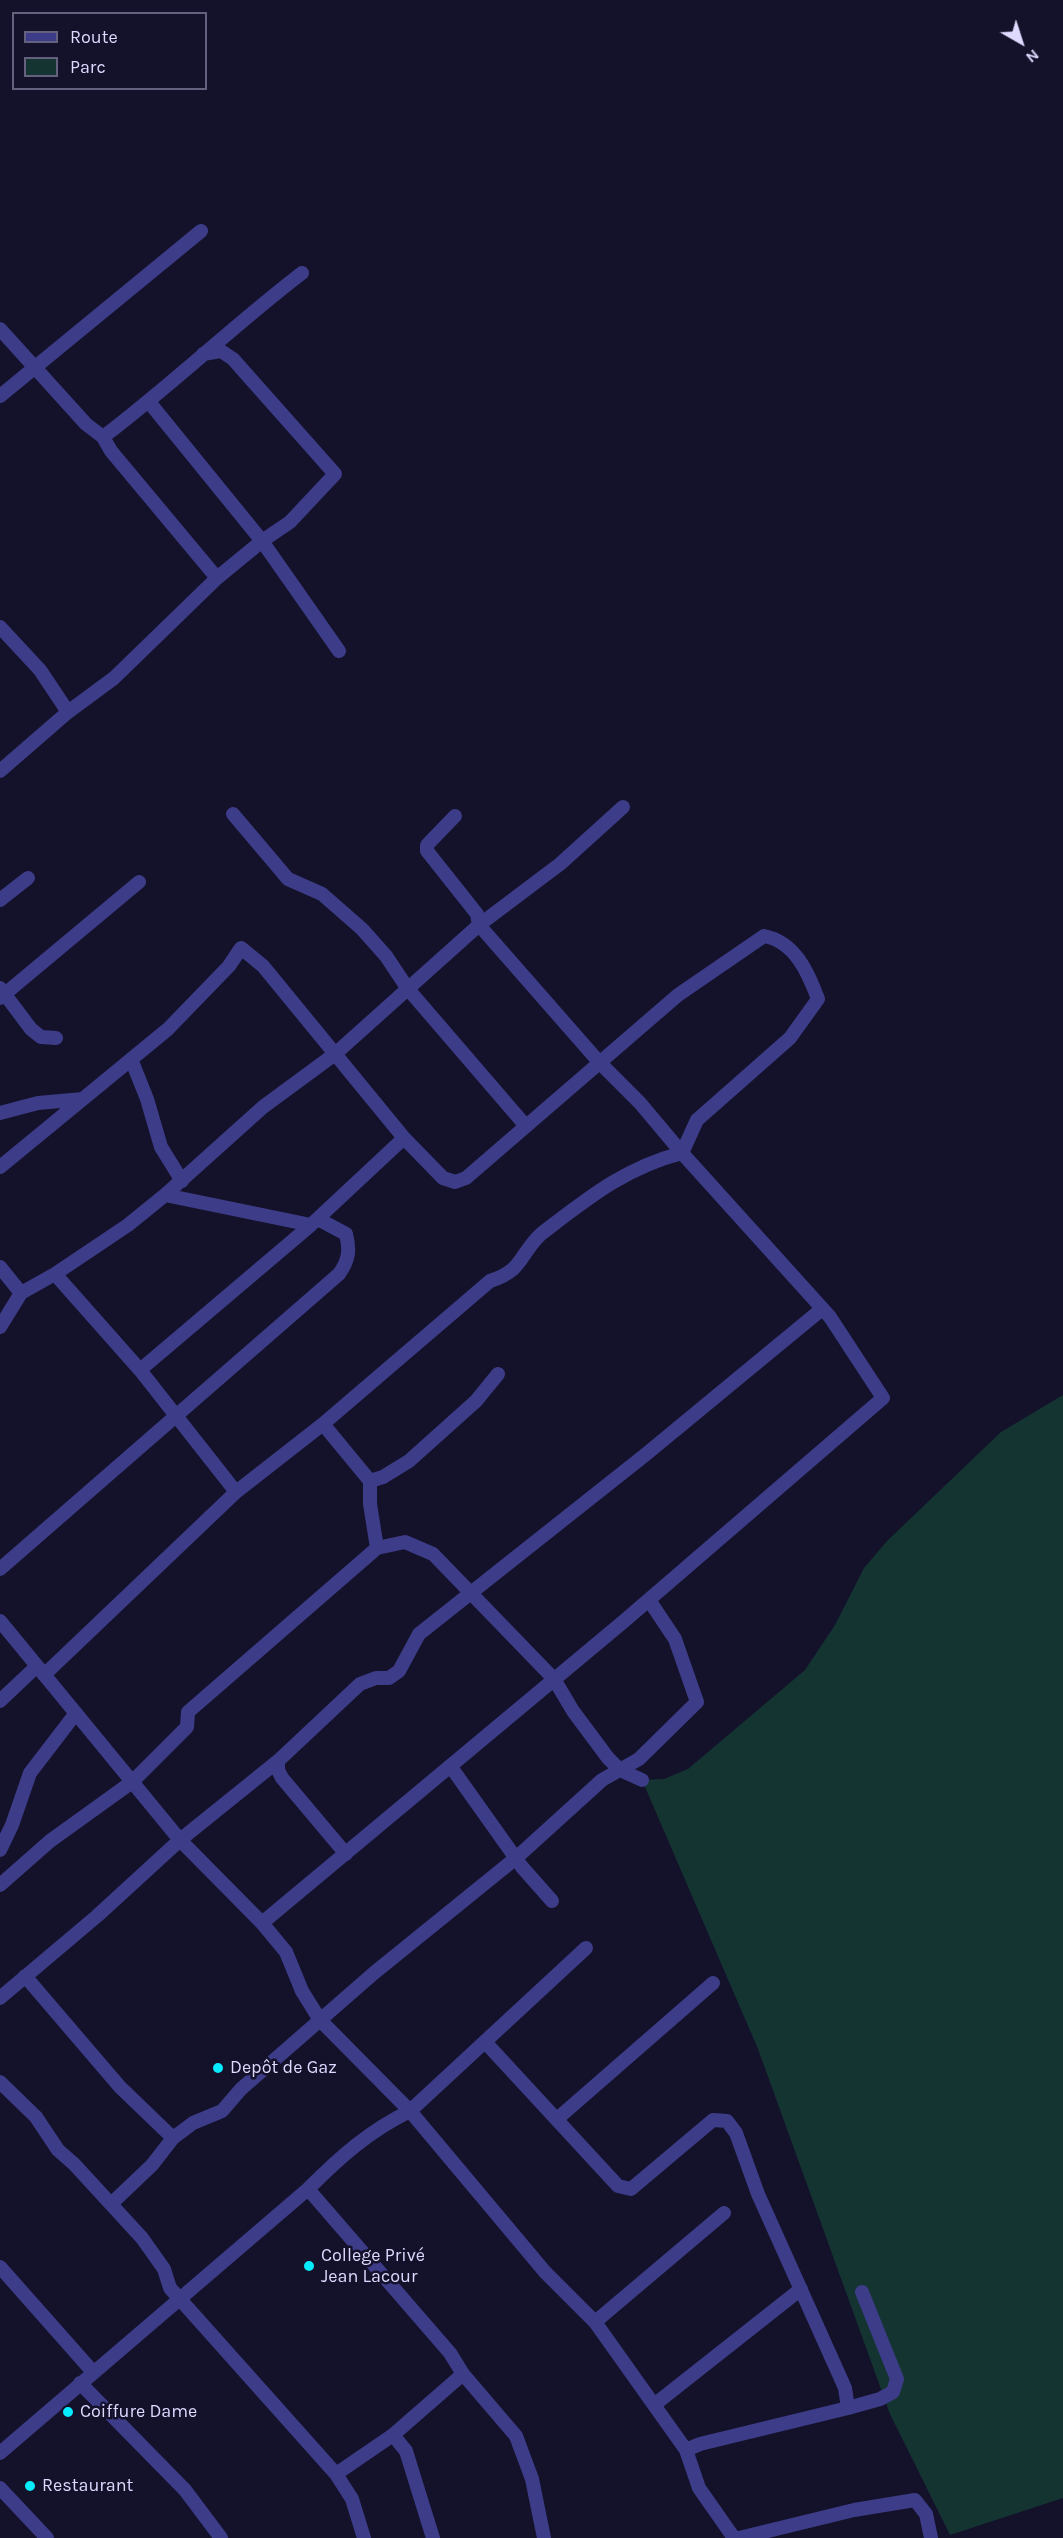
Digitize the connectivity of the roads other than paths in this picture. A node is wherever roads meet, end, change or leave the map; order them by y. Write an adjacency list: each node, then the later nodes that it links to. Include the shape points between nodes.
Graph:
1 (201, 231): 5 (street)
2 (302, 273): 4 (street)
3 (0, 329): 5 (street)
4 (203, 354): 7 (street); 9 (street, via 221,351 233,359 335,474 290,522)
5 (35, 367): 6 (street); 8 (street, via 86,424)
6 (0, 396)
7 (148, 402): 8 (street); 9 (street)
8 (103, 436): 10 (street, via 111,451)
9 (262, 541): 10 (street); 12 (street)
10 (217, 579): 13 (street, via 114,678)
11 (0, 627): 13 (street, via 40,670)
12 (339, 651)
13 (68, 712): 14 (street)
14 (0, 771)
15 (623, 807): 21 (street, via 560,864)
16 (233, 814): 22 (street, via 288,879 322,894 362,929)
17 (455, 816): 21 (street, via 427,851 477,914)
18 (28, 878): 20 (street)
19 (139, 882): 23 (street)
20 (0, 900)
21 (479, 926): 22 (street); 27 (street)
22 (408, 989): 25 (street); 30 (street)
23 (2, 993): 24 (street, via 31,1029 41,1037)
24 (56, 1038)
25 (335, 1054): 26 (street, via 263,966 241,948 229,966 168,1029); 31 (street); 34 (street, via 263,1107)
26 (131, 1059): 28 (street); 34 (street, via 161,1147)
27 (599, 1062): 30 (street); 32 (street); 32 (street, via 678,995 764,936 787,946 807,971 818,999 790,1038 697,1120)
28 (83, 1099): 29 (street, via 38,1103); 33 (street)
29 (0, 1113)
30 (525, 1125): 31 (street, via 466,1178 455,1182 444,1178)
31 (404, 1138): 36 (street)
32 (682, 1153): 40 (street); 45 (street, via 626,1173 560,1220 531,1244 512,1272 490,1281)
33 (0, 1167)
34 (182, 1181): 35 (street)
35 (165, 1195): 36 (street); 38 (street)
36 (315, 1222): 42 (street); 44 (street, via 346,1234 350,1247 347,1263)
37 (0, 1268): 39 (street)
38 (55, 1274): 39 (street); 42 (street)
39 (21, 1293): 41 (street)
40 (822, 1309): 50 (street); 51 (street, via 883,1398)
41 (0, 1327)
42 (140, 1370): 44 (street)
43 (498, 1374): 46 (street, via 476,1401 409,1461)
44 (176, 1417): 47 (street); 49 (street)
45 (323, 1424): 46 (street); 47 (street)
46 (370, 1481): 48 (street)
47 (236, 1492): 53 (street)
48 (377, 1548): 50 (street, via 405,1542 433,1554); 61 (street, via 188,1712 186,1727)
49 (0, 1569)
50 (472, 1593): 54 (street); 57 (street, via 419,1634 399,1671 389,1678 360,1684)
51 (649, 1600): 54 (street); 59 (street, via 675,1639 697,1702 639,1759)
52 (0, 1621): 53 (street)
53 (40, 1671): 55 (street); 56 (street)
54 (554, 1679): 58 (street); 59 (street, via 594,1741)
55 (0, 1701)
56 (76, 1713): 61 (street); 63 (street, via 30,1773)
57 (278, 1761): 62 (street); 64 (street, via 282,1778)
58 (451, 1767): 64 (street); 65 (street)
59 (620, 1770): 60 (street); 65 (street, via 602,1779)
60 (642, 1780)
61 (132, 1782): 62 (street); 66 (street, via 50,1841)
62 (180, 1840): 68 (street); 70 (street)
63 (0, 1850)
64 (346, 1854): 68 (street)
65 (516, 1858): 67 (street); 73 (street)
66 (0, 1885)
67 (552, 1900)
68 (262, 1923): 73 (street, via 286,1952 302,1991)
69 (586, 1948): 74 (street)
70 (25, 1976): 72 (street); 78 (street, via 120,2088)
71 (713, 1983): 77 (street)
72 (0, 1998)
73 (320, 2020): 76 (street); 78 (street, via 241,2088 222,2111 193,2123)
74 (486, 2043): 76 (street); 77 (street)
75 (0, 2082): 80 (street, via 36,2116 58,2150)
76 (410, 2111): 79 (street, via 348,2149); 86 (street, via 545,2272)
77 (557, 2119): 83 (street, via 618,2186 631,2189 713,2120 727,2121 736,2133 758,2194)
78 (173, 2138): 80 (street, via 152,2165)
79 (308, 2189): 85 (street); 88 (street)
80 (111, 2204): 85 (street, via 158,2258 170,2288)
81 (724, 2213): 86 (street)
82 (0, 2267): 87 (street)
83 (801, 2289): 90 (street); 91 (street, via 845,2388)
84 (862, 2292): 91 (street, via 897,2379 893,2392)
85 (179, 2298): 87 (street); 95 (street)
86 (595, 2322): 90 (street)
87 (93, 2372): 89 (street)
88 (463, 2374): 92 (street); 101 (street, via 516,2436 531,2479)
89 (80, 2383): 94 (street); 98 (street, via 185,2490)
90 (654, 2405): 93 (street)
91 (848, 2408): 93 (street)
92 (393, 2435): 95 (street); 100 (street, via 406,2451)
93 (686, 2450): 102 (street, via 699,2488)
94 (0, 2453)
95 (336, 2474): 99 (street, via 352,2499)
96 (0, 2488): 97 (street)
97 (47, 2538)
98 (221, 2538)
99 (364, 2538)
100 (433, 2538)
101 (544, 2538)
102 (734, 2538)
103 (739, 2538): 104 (street, via 854,2510 915,2500 926,2514)
104 (931, 2538)

